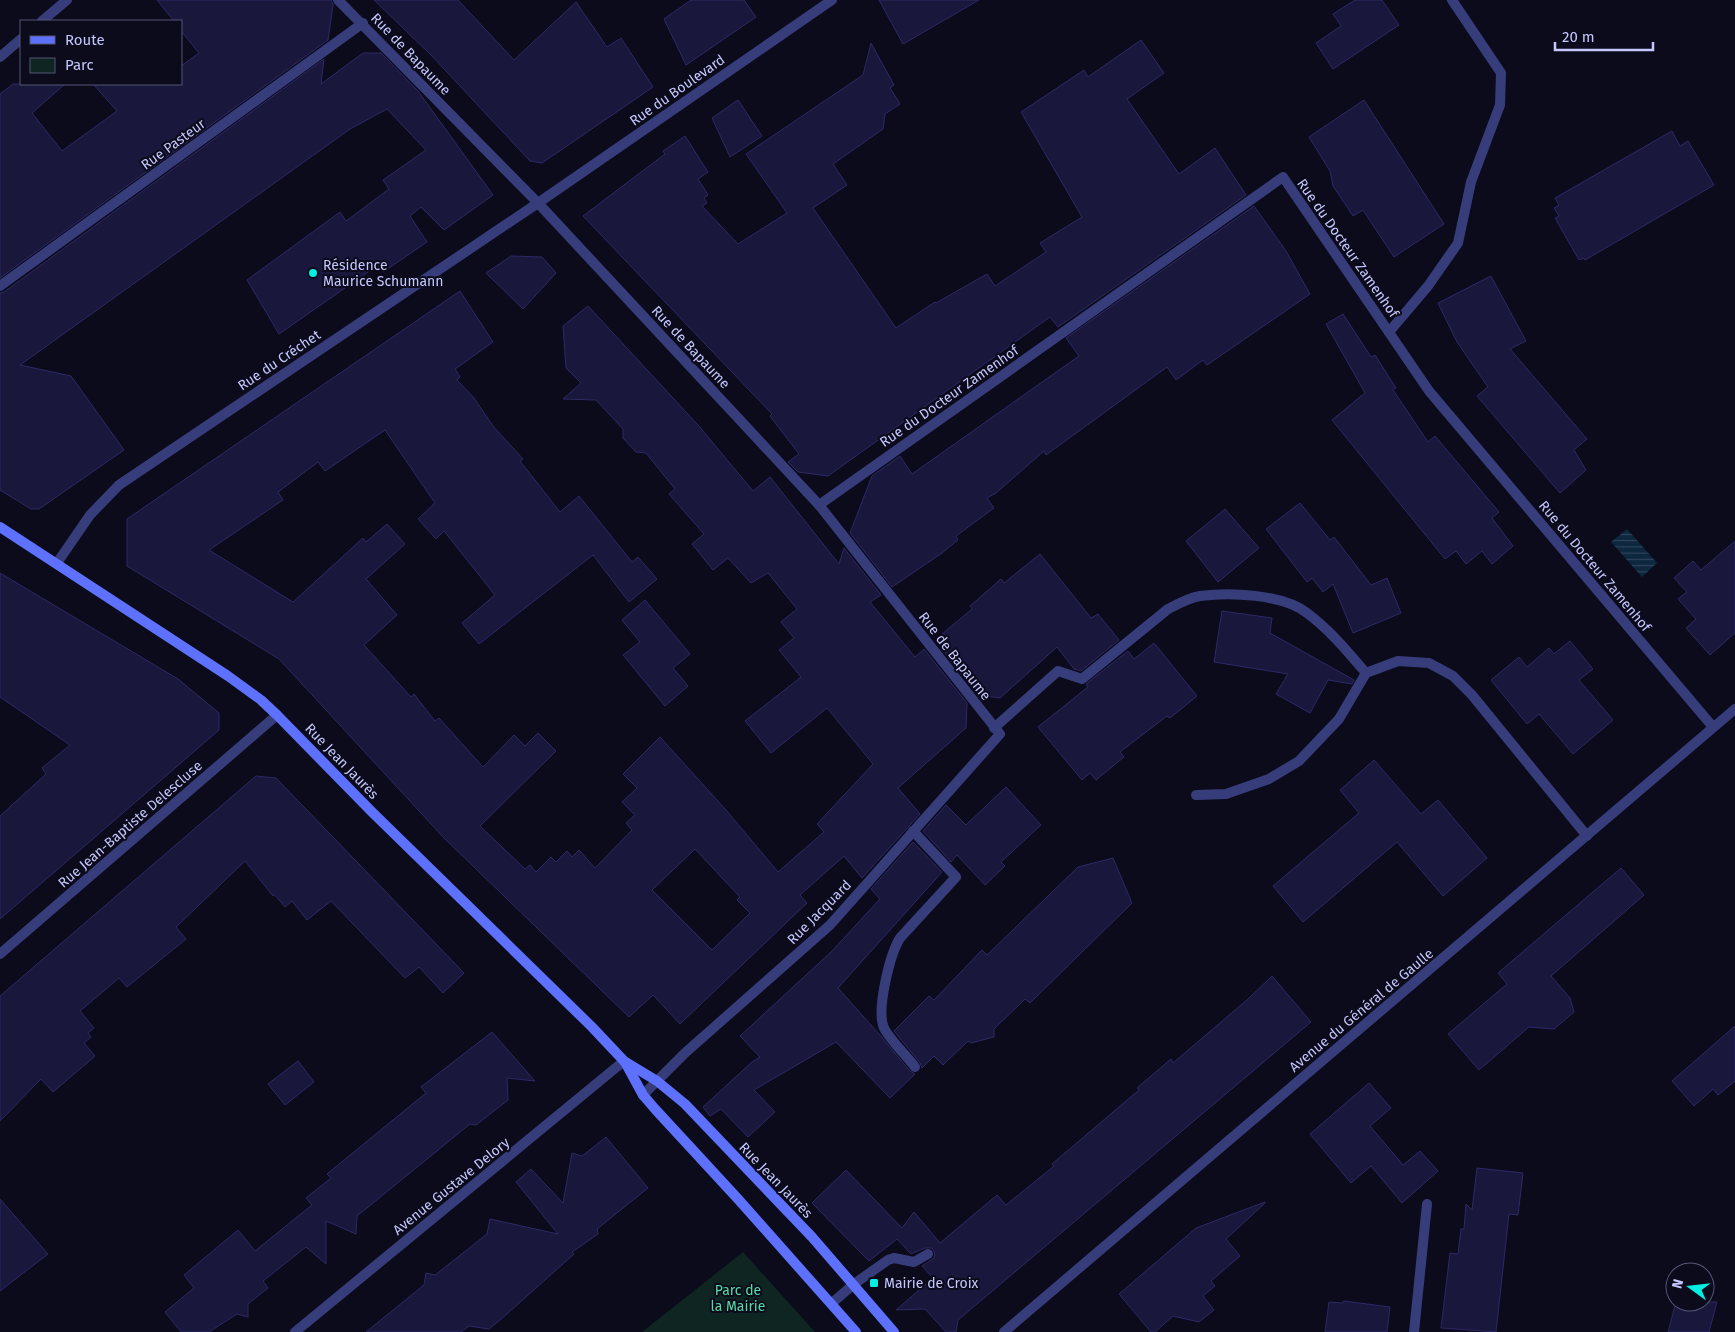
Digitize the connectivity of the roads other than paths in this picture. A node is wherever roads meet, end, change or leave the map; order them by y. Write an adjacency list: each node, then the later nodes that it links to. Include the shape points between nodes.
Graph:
1 (67, 0): 5 (street)
2 (338, 0): 6 (street, Rue de Bapaume)
3 (832, 0): 9 (street, Rue du Boulevard)
4 (1452, 0): 11 (street, via 1501,73 1500,105 1470,182 1458,243 1428,286)
5 (43, 20)
6 (363, 24): 9 (street, Rue de Bapaume); 10 (street, Rue Pasteur)
7 (20, 40): 8 (street)
8 (0, 57)
9 (538, 203): 12 (street, Rue de Bapaume); 14 (street, Rue du Créchet, via 119,485 90,515)
10 (0, 286)
11 (1389, 332): 12 (street, Rue du Docteur Zamenhof, via 1282,176); 18 (street, Rue du Docteur Zamenhof, via 1429,391)
12 (819, 505): 19 (street, Rue de Bapaume)
13 (0, 527): 14 (main road, Rue Jean Jaurès)
14 (57, 564): 17 (main road, Rue Jean Jaurès, via 234,680)
15 (1366, 673): 19 (street, Rue Jacquard, via 1338,641 1306,612 1289,603 1241,595 1198,596 1168,609 1082,678 1058,671); 20 (street, via 1339,719 1299,761 1269,779 1226,794); 22 (street, via 1398,661 1429,663 1454,676)
16 (1735, 708): 18 (street, Avenue du Général de Gaulle)
17 (277, 715): 23 (street, Rue Jean-Baptiste Delescluse); 24 (main road, Rue Jean Jaurès)
18 (1713, 727): 22 (street, Avenue du Général de Gaulle)
19 (997, 731): 21 (street, Rue Jacquard)
20 (1196, 794)
21 (913, 831): 25 (street, via 956,877 900,938 889,964 882,1022); 26 (street, Rue Jacquard, via 830,925 685,1053)
22 (1587, 836): 35 (street, Avenue du Général de Gaulle)
23 (0, 954)
24 (624, 1062): 26 (main road, Rue Jean Jaurès); 27 (main road, Rue Jean Jaurès); 32 (street, Avenue Gustave Delory)
25 (916, 1067)
26 (657, 1082): 27 (street, Rue Jacquard); 30 (main road, Rue Jean Jaurès, via 685,1104)
27 (643, 1094): 31 (main road, Rue Jean Jaurès)
28 (1427, 1204): 36 (street)
29 (928, 1254): 30 (street, via 914,1262 888,1260)
30 (854, 1284): 31 (street); 34 (main road, Rue Jean Jaurès)
31 (832, 1303): 33 (main road, Rue Jean Jaurès)
32 (295, 1332)
33 (856, 1332)
34 (894, 1332)
35 (1004, 1332)
36 (1414, 1332)

